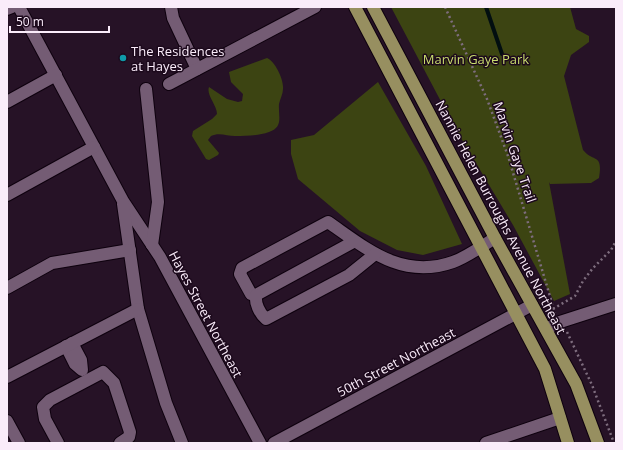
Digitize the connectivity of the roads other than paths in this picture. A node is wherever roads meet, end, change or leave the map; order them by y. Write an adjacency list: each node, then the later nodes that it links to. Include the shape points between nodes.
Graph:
1 (12, 7): 7 (street)
2 (19, 7): 9 (street, Hayes Street Northeast)
3 (171, 7): 8 (street, via 173,18)
4 (314, 7): 8 (street)
5 (355, 7): 19 (main road)
6 (373, 7): 16 (main road, Nannie Helen Burroughs Avenue Northeast)
7 (7, 9)
8 (197, 70): 10 (street)
9 (56, 75): 12 (street); 13 (street, Hayes Street Northeast)
10 (169, 84)
11 (146, 89): 18 (street, via 158,202)
12 (7, 102)
13 (94, 147): 14 (street); 15 (street, Hayes Street Northeast)
14 (7, 195)
15 (123, 202): 18 (street, Hayes Street Northeast); 20 (street, Hayes Street Northeast)
16 (495, 238): 19 (street); 25 (main road, Nannie Helen Burroughs Avenue Northeast)
17 (355, 241): 21 (street); 23 (street); 23 (street, via 328,222 242,268 240,274 251,294)
18 (152, 245): 38 (street, Hayes Street Northeast)
19 (481, 246): 21 (street, via 454,262 428,269 394,264); 27 (main road)
20 (130, 250): 22 (street, via 52,263); 26 (street, Hayes Street Northeast)
21 (375, 254): 23 (street, via 349,275 266,319 255,302)
22 (7, 288)
23 (256, 295)
24 (616, 304): 28 (street)
25 (532, 306): 27 (street, 50th Street Northeast); 28 (main road, Nannie Helen Burroughs Avenue Northeast)
26 (138, 309): 29 (street); 37 (street, Hayes Street Northeast, via 166,403)
27 (517, 313): 32 (main road, via 545,369); 39 (street, 50th Street Northeast)
28 (546, 329): 42 (main road, Nannie Helen Burroughs Avenue Northeast, via 576,384)
29 (69, 345): 30 (street, via 81,360); 31 (street)
30 (85, 375): 35 (street, via 43,407 45,419); 36 (street, via 103,372 114,383 130,432 129,437)
31 (7, 377)
32 (560, 418): 40 (street); 41 (main road)
33 (7, 421): 34 (street)
34 (19, 443)
35 (58, 443)
36 (120, 443)
37 (182, 443)
38 (260, 443)
39 (274, 443)
40 (486, 443)
41 (568, 443)
42 (598, 443)

